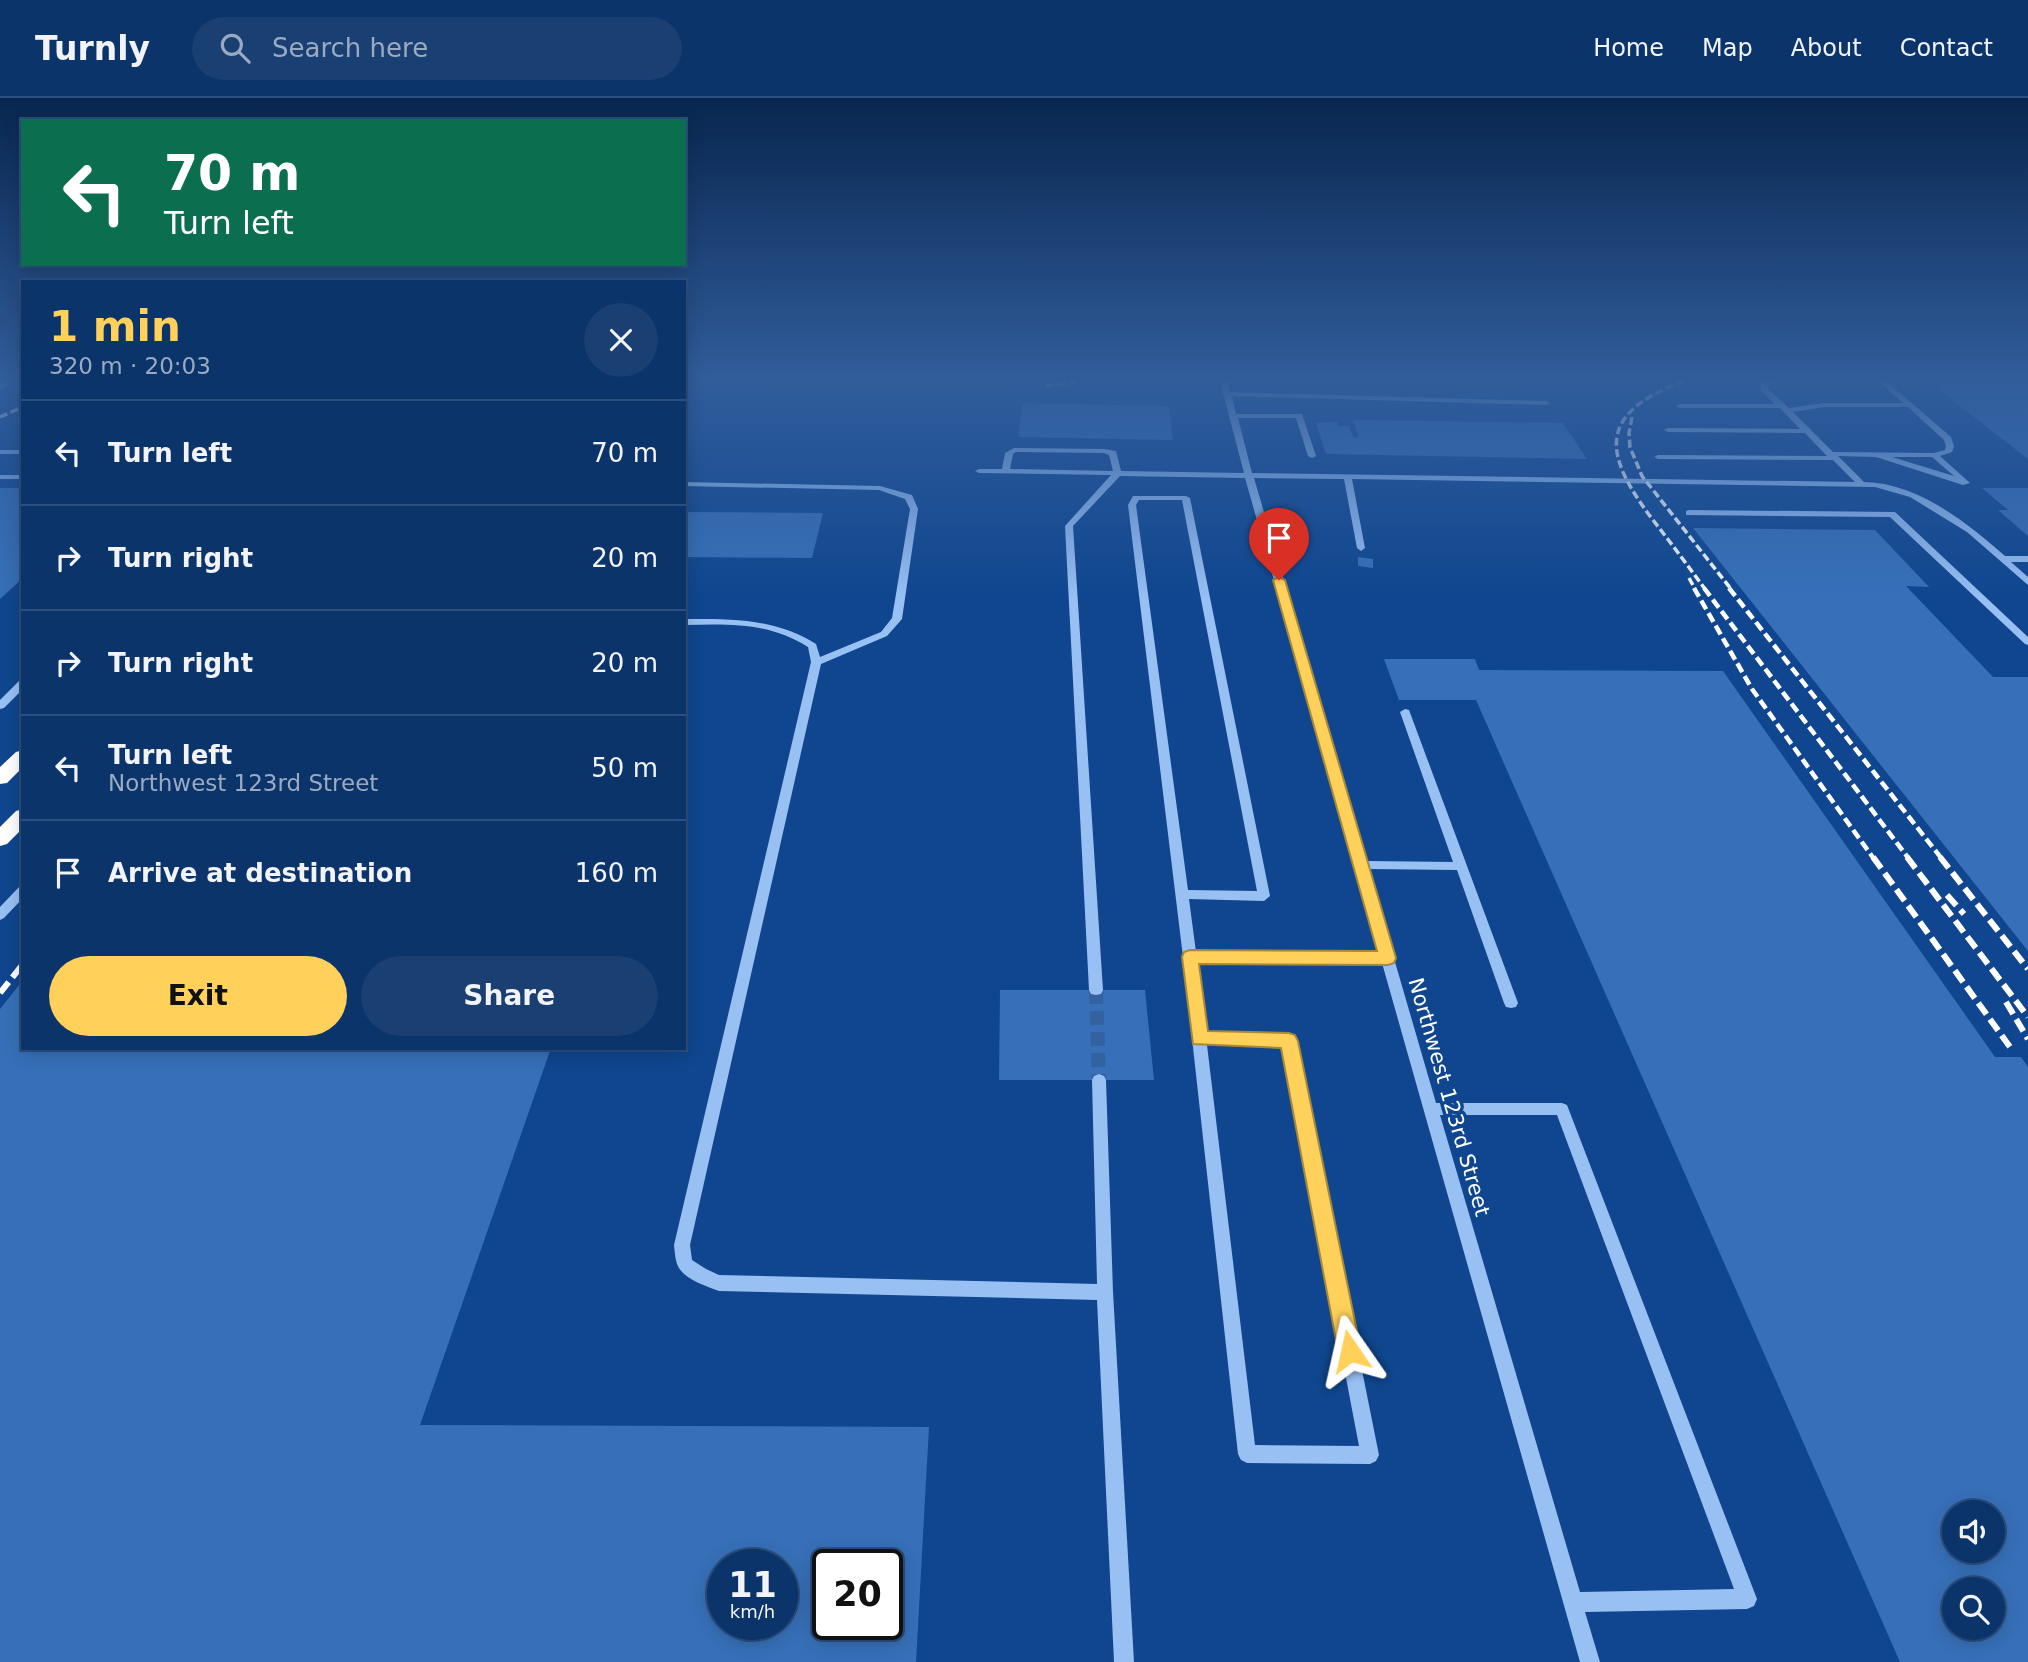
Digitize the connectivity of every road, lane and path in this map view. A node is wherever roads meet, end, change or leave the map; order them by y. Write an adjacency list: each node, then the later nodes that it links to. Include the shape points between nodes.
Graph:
1 (1010, 454): 10 (street)
2 (1113, 454): 11 (street)
3 (1243, 454): 12 (street, Northwest 123rd Street)
4 (1878, 454): 6 (street); 6 (street, via 1966,483); 7 (street)
5 (1939, 454): 6 (street)
6 (1934, 455)
7 (1832, 456): 8 (street); 17 (street)
8 (1658, 457)
9 (979, 471): 10 (street)
10 (1006, 471): 11 (street)
11 (1118, 473): 12 (street); 41 (street, via 1069,526)
12 (1249, 476): 15 (street); 34 (street, Northwest 123rd Street)
13 (0, 477): 14 (street)
14 (21, 477)
15 (1348, 478): 17 (street); 19 (street)
16 (686, 484): 26 (street, via 880,488 909,497 914,509 897,619 884,634)
17 (1863, 485): 20 (street, via 1913,495 1970,530)
18 (1689, 513): 24 (street, via 1892,514)
19 (1362, 548)
20 (2002, 559): 21 (street); 22 (street)
21 (2028, 559)
22 (2028, 582)
23 (686, 622): 26 (street, via 775,626 813,646)
24 (2023, 634): 25 (street)
25 (2028, 642)
26 (816, 662): 46 (street, via 682,1245 685,1264 719,1283)
27 (21, 685): 28 (street)
28 (0, 706)
29 (1405, 712): 35 (street)
30 (21, 758): 31 (highway)
31 (0, 778)
32 (21, 818): 33 (highway)
33 (0, 839)
34 (1361, 865): 35 (street); 40 (street, Northwest 123rd Street)
35 (1462, 866): 42 (street)
36 (21, 892): 38 (street)
37 (1182, 894): 37 (street, via 1132,505 1136,498 1186,498 1264,895); 39 (street)
38 (0, 915)
39 (1190, 957): 40 (street); 43 (street)
40 (1388, 958): 45 (street, Northwest 123rd Street)
41 (1096, 990)
42 (1511, 1003)
43 (1199, 1039): 43 (street, via 1247,1454 1370,1455 1289,1041)
44 (1099, 1080): 46 (street)
45 (1431, 1110): 47 (street, Northwest 123rd Street); 47 (street, via 1562,1109 1747,1600)
46 (1105, 1292): 48 (street)
47 (1573, 1602): 49 (street, Northwest 123rd Street)
48 (1124, 1662)
49 (1590, 1662)

